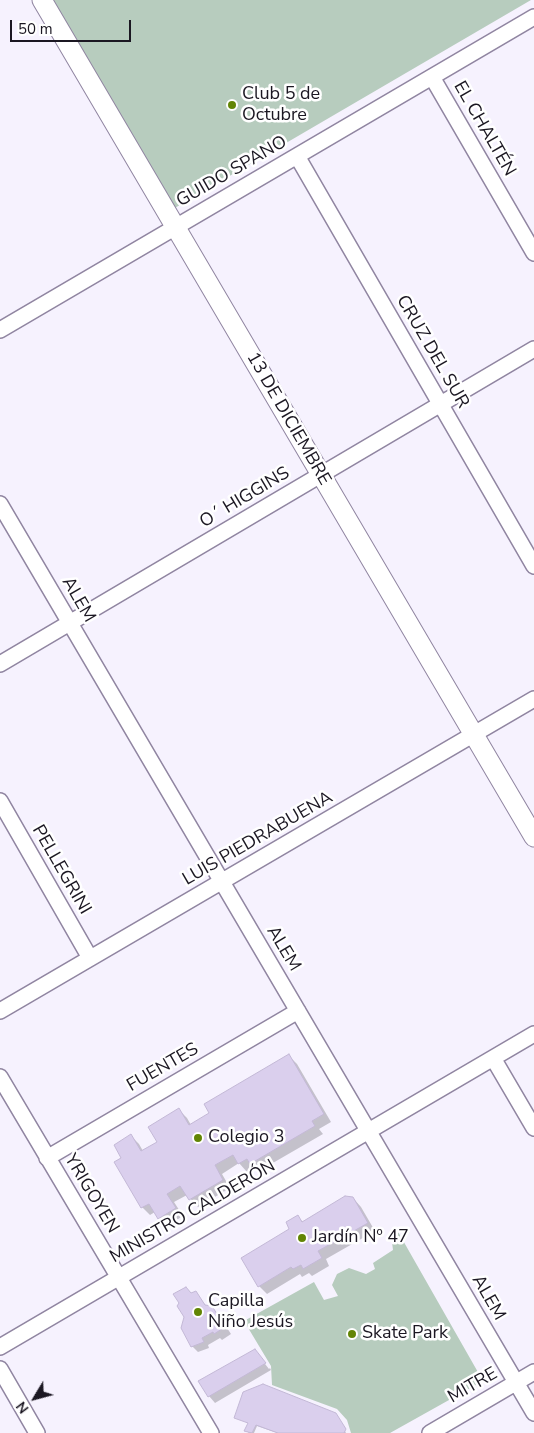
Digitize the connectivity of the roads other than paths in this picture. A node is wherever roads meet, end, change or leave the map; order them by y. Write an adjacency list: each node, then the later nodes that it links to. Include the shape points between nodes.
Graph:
1 (42, 0): 5 (street, 13 DE DICIEMBRE)
2 (534, 17): 3 (street, GUIDO SPANO)
3 (432, 76): 4 (street, GUIDO SPANO); 6 (street, EL CHALTÉN)
4 (297, 156): 5 (street, GUIDO SPANO); 9 (street, CRUZ DEL SUR)
5 (175, 227): 7 (street, GUIDO SPANO); 10 (street, 13 DE DICIEMBRE)
6 (534, 252)
7 (0, 330)
8 (534, 349): 9 (street, O´ HIGGINS)
9 (440, 404): 10 (street, O´ HIGGINS); 12 (street, CRUZ DEL SUR)
10 (321, 475): 13 (street, O´ HIGGINS); 16 (street, 13 DE DICIEMBRE)
11 (0, 504): 13 (street, ALEM)
12 (534, 566)
13 (70, 623): 14 (street, O´ HIGGINS); 19 (street, ALEM)
14 (0, 664)
15 (534, 699): 16 (street, LUIS PIEDRABUENA)
16 (473, 734): 18 (street, 13 DE DICIEMBRE); 19 (street, LUIS PIEDRABUENA)
17 (0, 801): 20 (street, PELLEGRINI)
18 (534, 837)
19 (222, 881): 20 (street, LUIS PIEDRABUENA); 22 (street, ALEM)
20 (90, 958): 21 (street, LUIS PIEDRABUENA)
21 (0, 1011)
22 (298, 1011): 27 (street, ALEM); 28 (street, FUENTES)
23 (534, 1034): 24 (street, MINISTRO CALDERÓN)
24 (493, 1058): 26 (street); 27 (street, MINISTRO CALDERÓN)
25 (0, 1077): 28 (street, YRIGOYEN)
26 (534, 1128)
27 (369, 1131): 29 (street, MINISTRO CALDERÓN); 33 (street, ALEM)
28 (47, 1158): 29 (street, YRIGOYEN)
29 (119, 1277): 30 (street, MINISTRO CALDERÓN); 36 (street, YRIGOYEN)
30 (0, 1347)
31 (0, 1369): 35 (street)
32 (534, 1372): 33 (street, MITRE)
33 (516, 1382): 34 (street, ALEM); 37 (street, MITRE)
34 (534, 1413)
35 (37, 1433)
36 (211, 1433)
37 (430, 1433)

